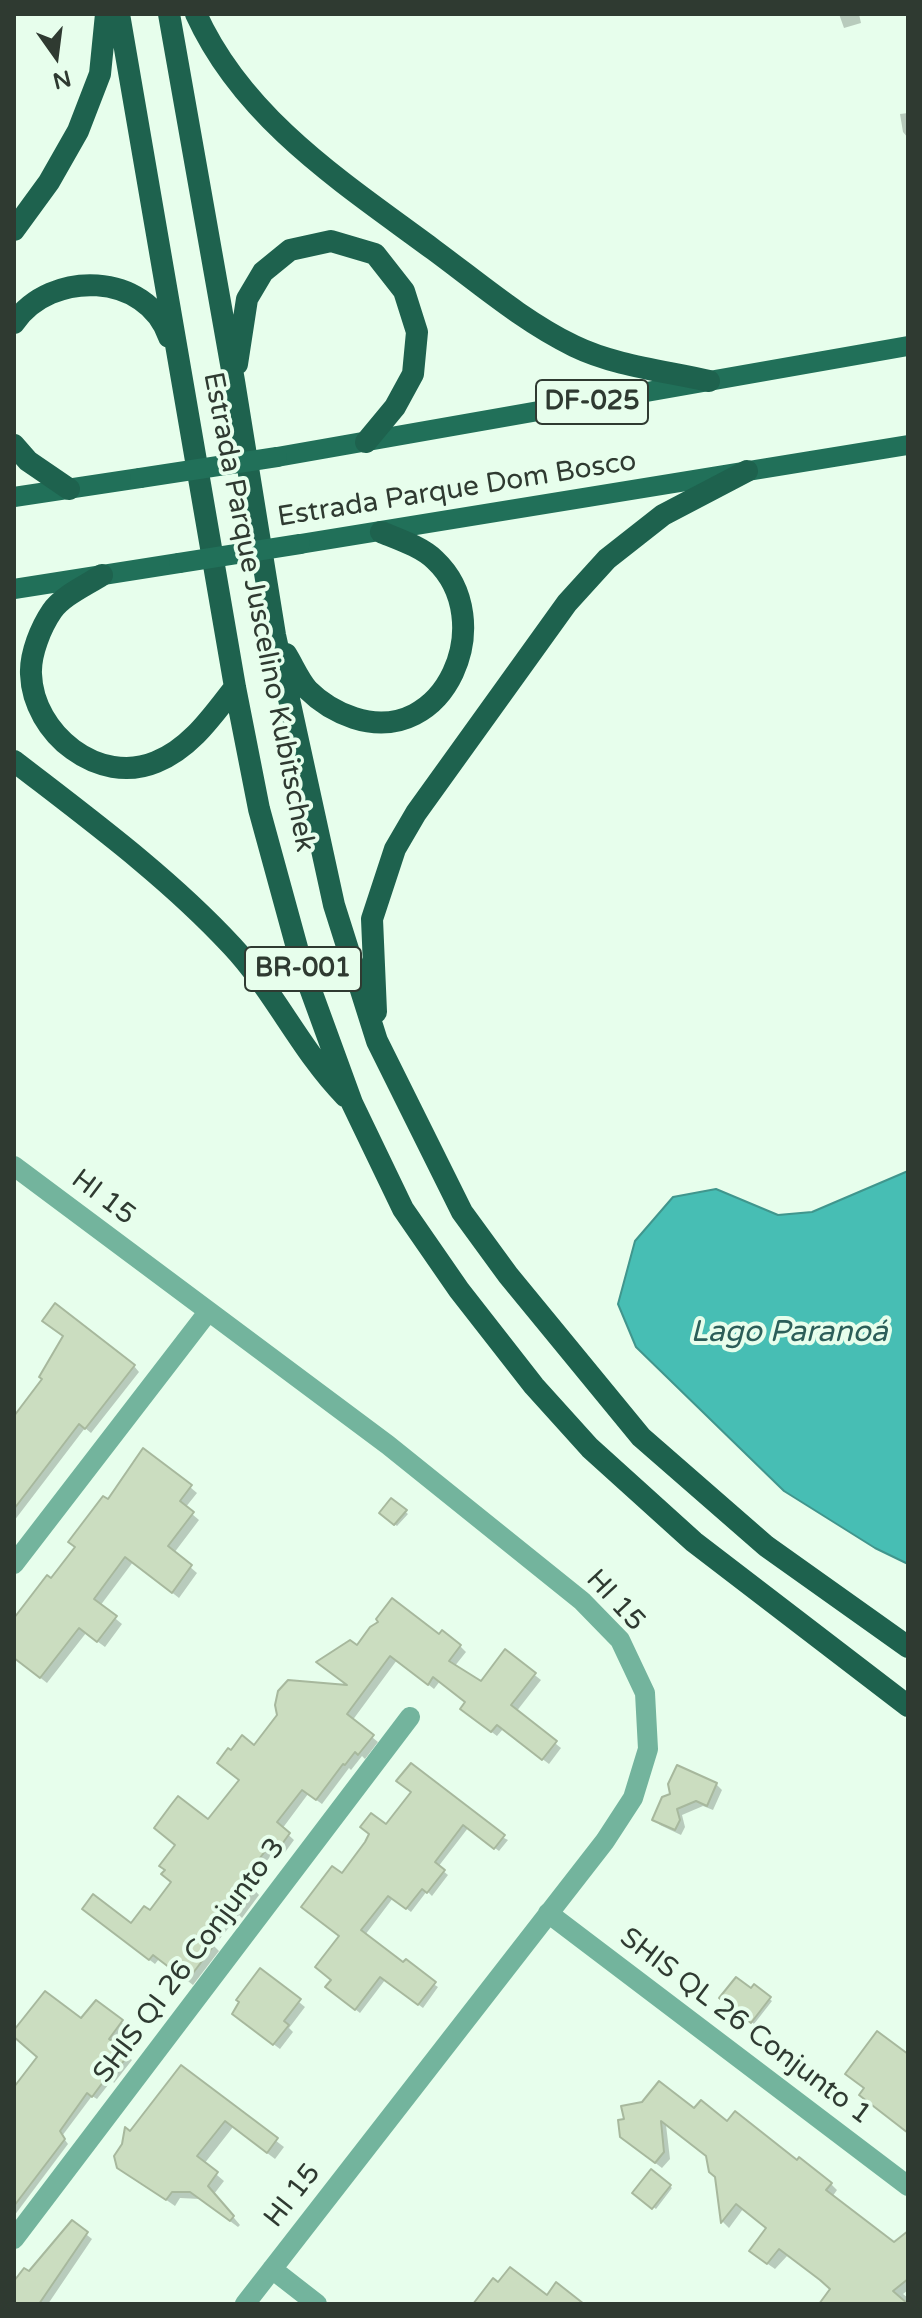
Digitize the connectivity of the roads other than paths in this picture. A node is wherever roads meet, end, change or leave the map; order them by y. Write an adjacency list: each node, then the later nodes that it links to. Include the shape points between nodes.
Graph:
1 (106, 14): 5 (highway, via 100,74 78,131)
2 (119, 14): 8 (highway, Estrada Parque Juscelino Kubitschek / BR-001)
3 (169, 14): 9 (highway, Estrada Parque Juscelino Kubitschek / BR-001)
4 (196, 14): 10 (highway, via 234,78 267,118 526,319 577,348)
5 (14, 230)
6 (14, 323): 8 (highway, via 55,289 95,284 140,297 164,323)
7 (908, 346): 10 (main road, DF-025)
8 (182, 375): 21 (highway, Estrada Parque Juscelino Kubitschek / BR-001)
9 (234, 381): 11 (highway, via 247,299 263,272 290,250 331,241 375,254 404,291 417,332 413,374); 20 (highway, Estrada Parque Juscelino Kubitschek / BR-001)
10 (709, 381): 11 (main road, DF-025)
11 (366, 442): 15 (main road, DF-025, bridge)
12 (14, 445): 15 (highway)
13 (908, 445): 14 (main road, Estrada Parque Dom Bosco)
14 (747, 471): 17 (main road, Estrada Parque Dom Bosco); 23 (highway, via 663,515 607,559 567,603 416,813 395,849 372,919)
15 (69, 489): 16 (main road, DF-025)
16 (14, 497)
17 (381, 532): 18 (main road, Estrada Parque Dom Bosco, bridge); 20 (highway, via 434,559 459,592 461,657 426,708 405,721 371,724 333,711 307,689)
18 (102, 575): 19 (main road, Estrada Parque Dom Bosco); 21 (highway, via 54,608 38,638 30,673 39,711 62,742 90,761 121,770 155,763 182,748)
19 (14, 589)
20 (275, 635): 23 (highway, Estrada Parque Juscelino Kubitschek / BR-001, via 334,905)
21 (235, 687): 24 (highway, Estrada Parque Juscelino Kubitschek / BR-001, via 259,809 302,966)
22 (14, 761): 24 (highway, via 179,894 233,948 323,1074)
23 (377, 1041): 28 (highway, Estrada Parque Juscelino Kubitschek / BR-001, via 462,1212 641,1437 766,1546)
24 (352, 1103): 29 (highway, Estrada Parque Juscelino Kubitschek / BR-001, via 411,1220 459,1290 590,1448 694,1542)
25 (14, 1166): 26 (street, HI 15)
26 (208, 1312): 27 (street); 31 (street, HI 15, via 388,1445 582,1601 620,1640 645,1693 648,1749 633,1798)
27 (14, 1564)
28 (908, 1647)
29 (908, 1706)
30 (410, 1717): 33 (street, SHIS QI 26 Conjunto 3)
31 (548, 1913): 32 (street, SHIS QL 26 Conjunto 1); 34 (street, HI 15)
32 (908, 2186)
33 (14, 2239)
34 (272, 2269): 35 (street, HI 15); 36 (street)
35 (245, 2304)
36 (317, 2304)

